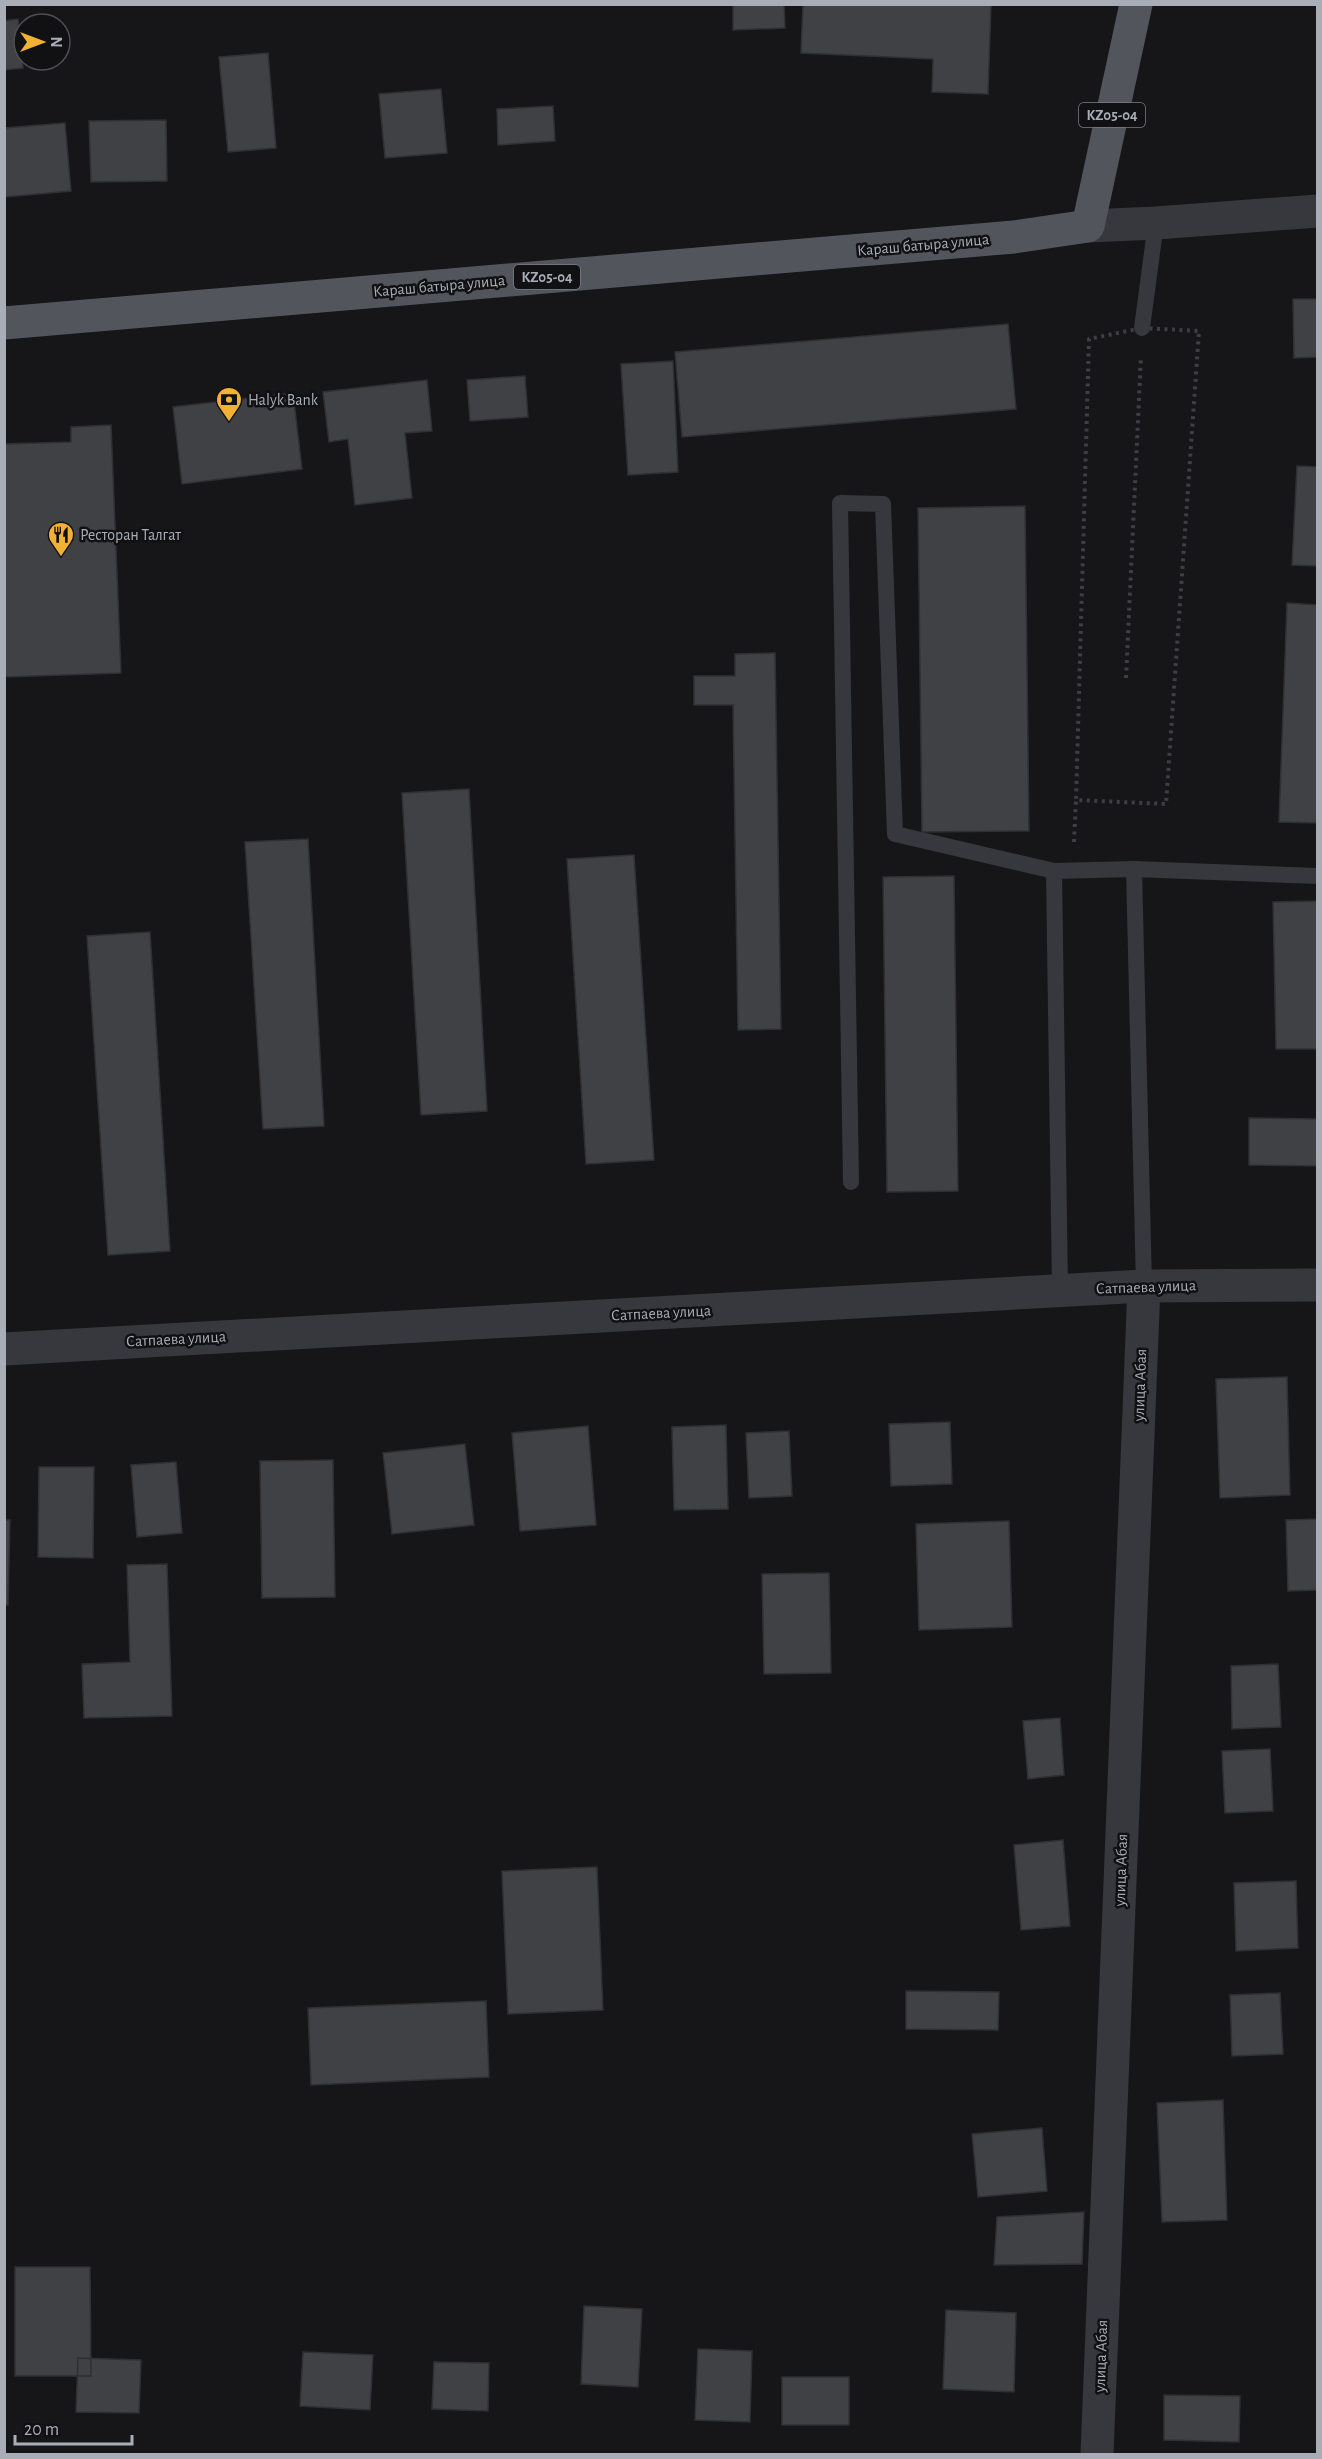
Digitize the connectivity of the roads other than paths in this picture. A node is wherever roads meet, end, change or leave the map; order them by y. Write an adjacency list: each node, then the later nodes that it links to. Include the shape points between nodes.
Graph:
1 (1136, 4): 4 (main road, KZ05-04)
2 (1317, 211): 3 (street, Караш батыра улица)
3 (1156, 223): 4 (street, Караш батыра улица); 6 (lane)
4 (1088, 226): 5 (main road, Караш батыра улица / KZ05-04, via 1014,237)
5 (4, 323)
6 (1142, 334)
7 (1134, 869): 8 (lane); 9 (lane); 12 (lane)
8 (1054, 871): 10 (lane, via 895,834 883,504 840,502); 13 (lane)
9 (1317, 876)
10 (850, 1182)
11 (1317, 1285): 12 (street, Сатпаева улица)
12 (1144, 1286): 13 (street, Сатпаева улица); 15 (street, улица Абая)
13 (1060, 1291): 14 (street, Сатпаева улица)
14 (4, 1348)
15 (1097, 2454)

